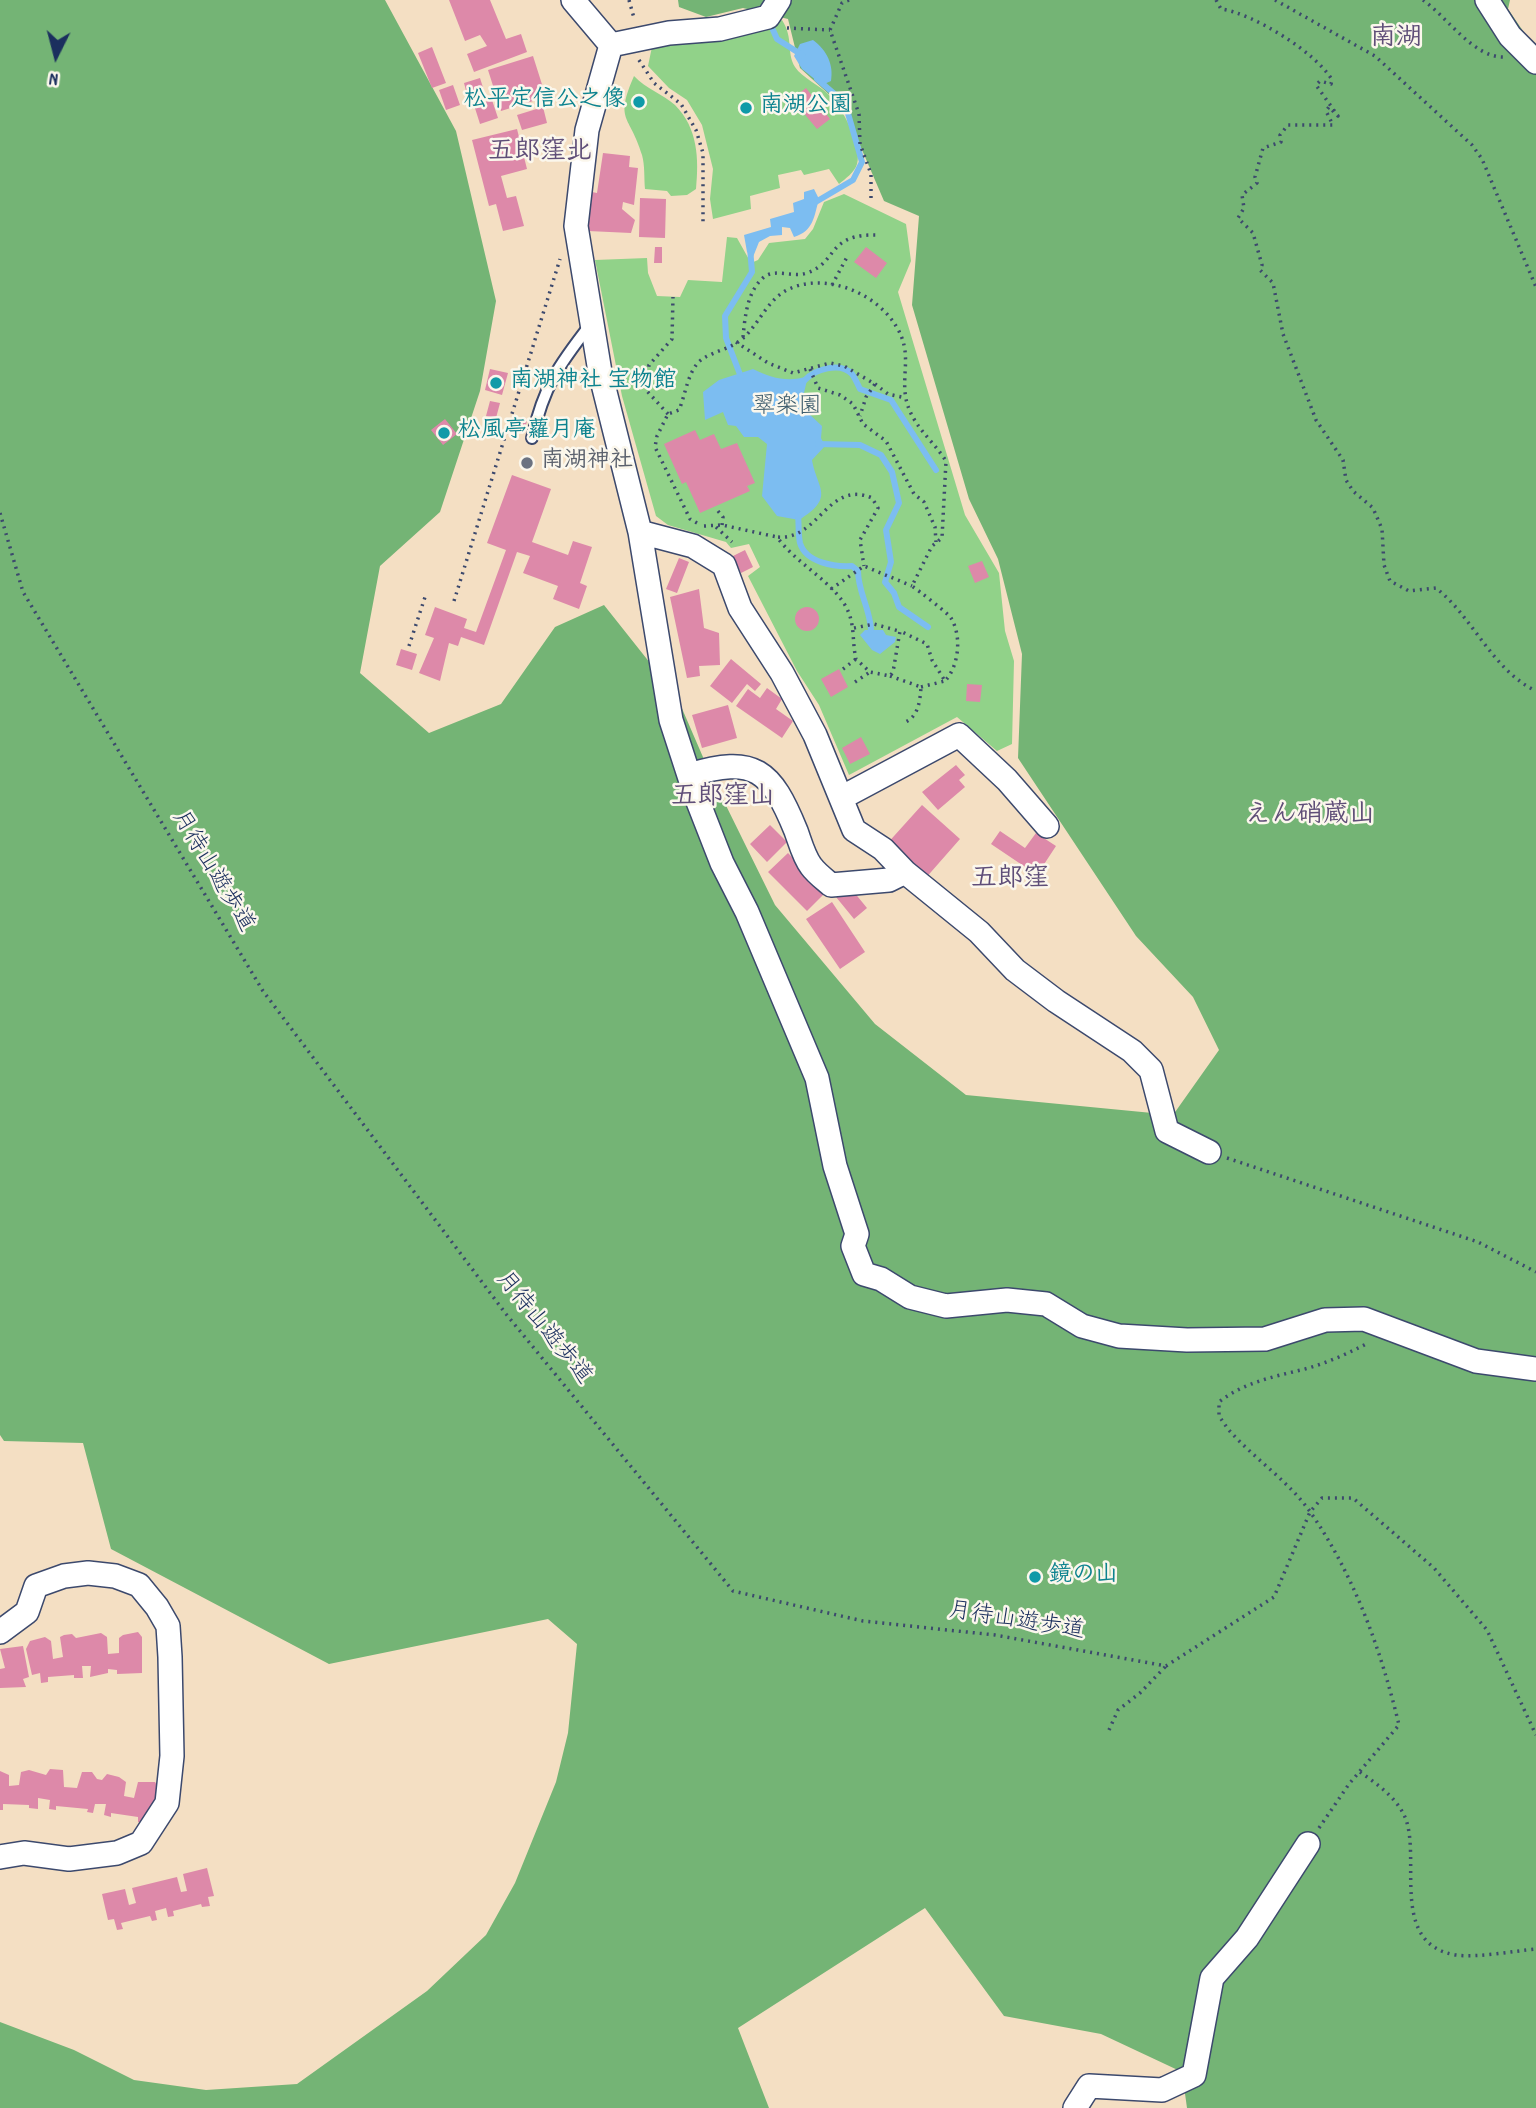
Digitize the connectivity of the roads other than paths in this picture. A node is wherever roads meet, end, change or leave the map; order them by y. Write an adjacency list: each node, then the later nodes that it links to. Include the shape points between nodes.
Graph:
1 (573, 0): 4 (street)
2 (1487, 0): 5 (street, via 1510,36)
3 (773, 8): 4 (street, via 720,29)
4 (618, 43): 6 (street, via 587,130 576,226)
5 (1530, 56)
6 (592, 322): 7 (lane, via 555,370); 8 (street)
7 (533, 438)
8 (640, 532): 9 (street, via 671,720); 10 (street, via 693,546 724,565 740,608 815,735)
9 (689, 775): 12 (street, via 721,766 748,767 769,780 810,865 831,885 889,880); 14 (street, via 722,863 817,1078 835,1166 857,1234 853,1246 856,1259 864,1274 910,1297 946,1306 1007,1300 1046,1304 1082,1326 1119,1335 1265,1339 1325,1320 1364,1319 1476,1361)
10 (841, 798): 11 (street, via 959,736 1007,780); 12 (street, via 854,830 883,849)
11 (1047, 826)
12 (905, 872): 13 (street, via 979,932 1015,970 1132,1051 1151,1070 1167,1131)
13 (1209, 1152)
14 (1536, 1369)
15 (0, 1632): 17 (street, via 27,1612 36,1586 64,1576 115,1576 139,1586 168,1626 172,1756 167,1803 141,1843 93,1857 24,1853)
16 (1308, 1844): 18 (street, via 1247,1938 1212,1978 1194,2075 1162,2090 1089,2086)
17 (0, 1857)
18 (1075, 2108)

